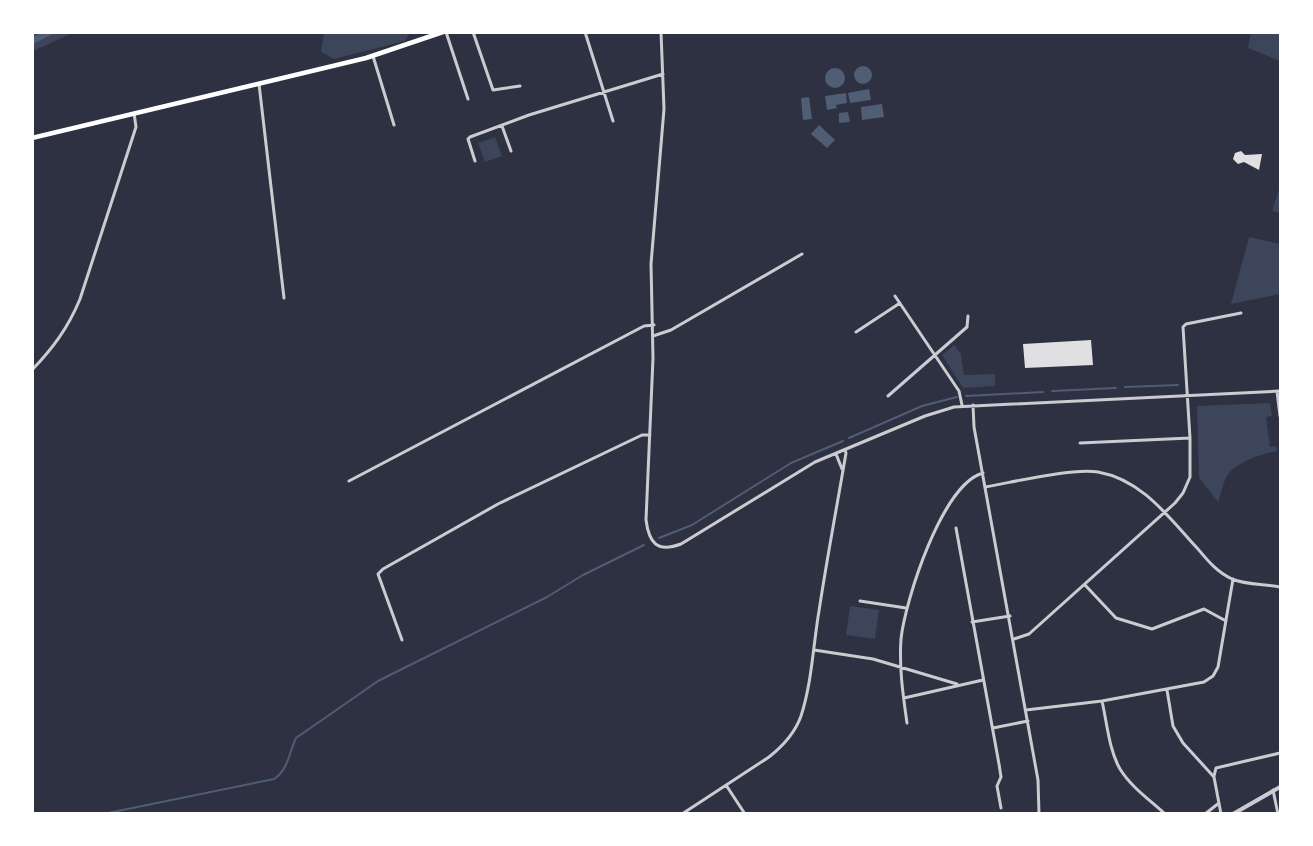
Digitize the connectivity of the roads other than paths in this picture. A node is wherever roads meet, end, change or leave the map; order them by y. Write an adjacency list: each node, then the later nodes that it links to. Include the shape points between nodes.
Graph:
1 (444, 32): 5 (main road); 10 (street)
2 (473, 32): 8 (street, via 493,90)
3 (584, 32): 9 (street)
4 (661, 32): 6 (street)
5 (372, 56): 7 (main road); 13 (street)
6 (663, 74): 9 (street); 24 (street, via 663,137 651,264)
7 (259, 84): 11 (main road); 20 (street)
8 (520, 86)
9 (604, 93): 12 (street); 14 (street)
10 (468, 99)
11 (134, 113): 15 (main road); 28 (street, via 136,127 77,306 57,344)
12 (612, 120)
13 (394, 125)
14 (502, 126): 16 (street); 17 (street, via 468,139)
15 (32, 138)
16 (511, 151)
17 (475, 161)
18 (802, 254): 26 (street, via 671,330)
19 (895, 296): 21 (street)
20 (284, 298)
21 (900, 303): 25 (street); 27 (street)
22 (1242, 313): 30 (street, via 1183,327)
23 (968, 316): 27 (street, via 967,327)
24 (654, 325): 26 (street); 42 (street, via 644,326)
25 (856, 332)
26 (654, 336): 35 (street)
27 (934, 354): 31 (street); 32 (street, via 959,391)
28 (32, 370)
29 (1279, 391): 30 (street); 34 (street)
30 (1188, 395): 33 (street); 36 (street)
31 (888, 396)
32 (962, 405): 33 (street); 38 (street, via 925,416)
33 (973, 405): 40 (street)
34 (1280, 416)
35 (650, 434): 39 (street, via 646,520 652,540 662,548 680,544 816,462); 55 (street, via 498,504 383,569 378,574)
36 (1190, 438): 37 (street); 44 (street, via 1189,480 1183,493)
37 (1080, 443)
38 (845, 450): 39 (street); 41 (street)
39 (836, 454): 41 (street)
40 (983, 473): 43 (street); 50 (street, via 965,485 953,499 927,548)
41 (843, 474): 56 (street)
42 (349, 481)
43 (985, 487): 44 (street, via 1076,472 1096,472 1126,480 1146,493); 51 (street)
44 (1165, 513): 46 (street, via 1217,570); 47 (street)
45 (956, 528): 53 (street)
46 (1233, 579): 48 (street); 52 (street)
47 (1085, 586): 52 (street, via 1116,618 1152,629 1204,609); 54 (street, via 1028,634)
48 (1280, 586)
49 (860, 601): 50 (street)
50 (906, 608): 57 (street)
51 (1010, 616): 53 (street); 54 (street)
52 (1226, 621): 60 (street, via 1218,667 1213,676 1204,682)
53 (972, 622): 58 (street)
54 (1014, 639): 63 (street)
55 (402, 640)
56 (814, 650): 57 (street, via 873,659); 69 (street, via 806,694 793,732 780,749)
57 (900, 667): 59 (street); 61 (street)
58 (983, 680): 59 (street); 66 (street)
59 (957, 684): 61 (street)
60 (1168, 690): 62 (street); 68 (street, via 1173,726 1183,743)
61 (904, 698): 65 (street)
62 (1102, 702): 63 (street); 77 (street, via 1112,750 1120,769 1131,784)
63 (1026, 710): 64 (street)
64 (1028, 721): 66 (street); 76 (street, via 1038,780)
65 (907, 723)
66 (993, 728): 73 (street)
67 (1280, 753): 68 (street, via 1216,768)
68 (1214, 777): 72 (street)
69 (726, 785): 74 (street); 75 (street)
70 (1280, 788): 71 (street)
71 (1273, 790): 80 (street); 81 (street)
72 (1219, 803): 78 (street); 79 (street)
73 (1001, 808)
74 (682, 814)
75 (745, 814)
76 (1039, 814)
77 (1165, 814)
78 (1206, 814)
79 (1221, 814)
80 (1233, 814)
81 (1278, 814)

